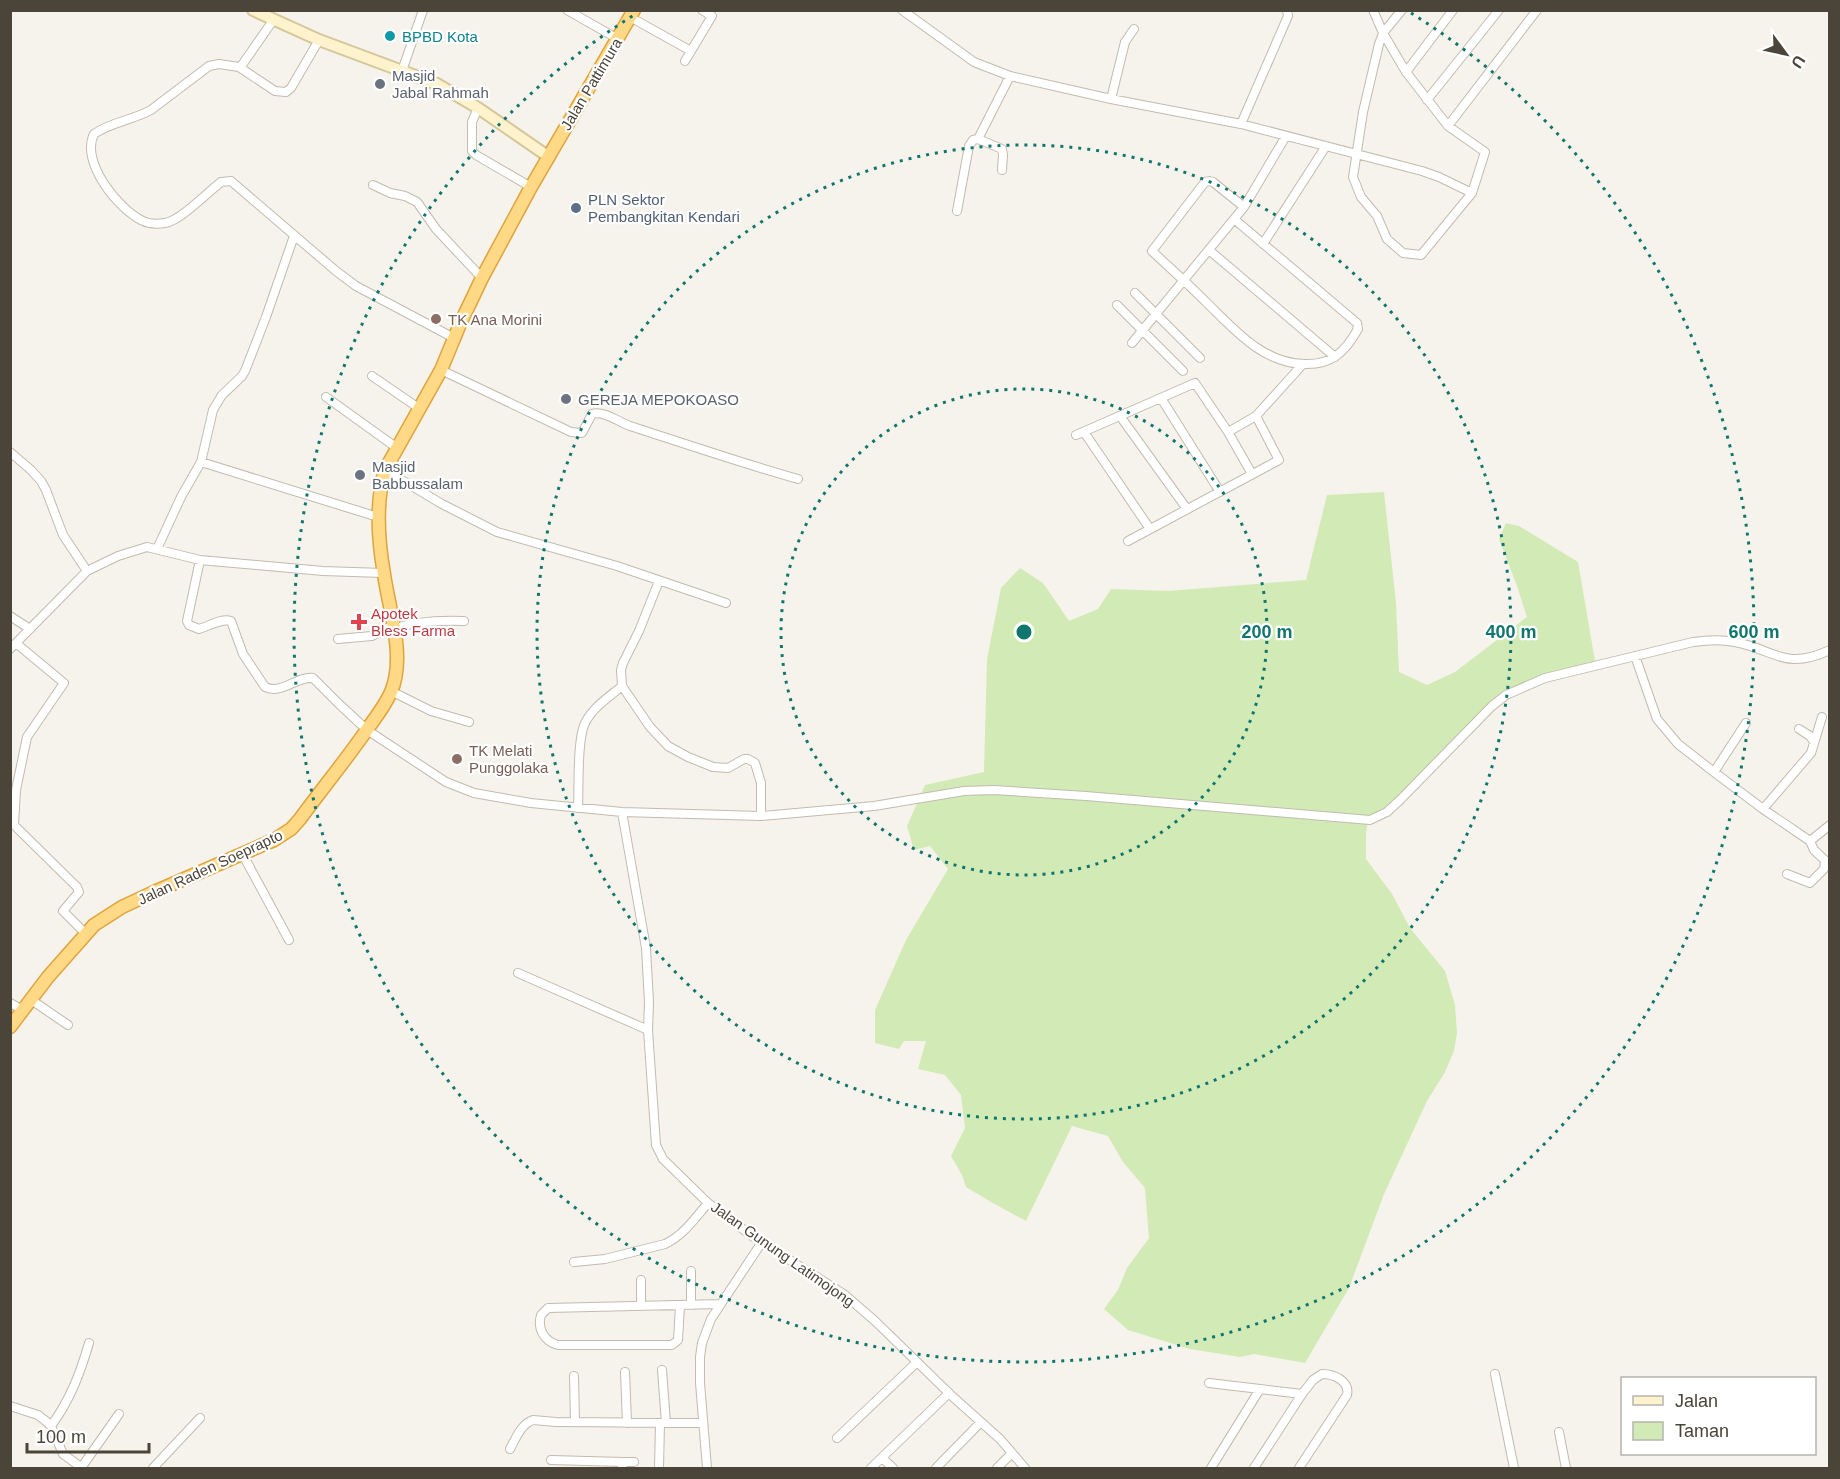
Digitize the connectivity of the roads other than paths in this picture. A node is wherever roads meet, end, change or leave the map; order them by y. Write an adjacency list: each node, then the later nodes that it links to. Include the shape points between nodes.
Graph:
1 (253, 10): 13 (main road)
2 (423, 10): 21 (street)
3 (567, 10): 16 (street)
4 (702, 10): 18 (street, via 712,16)
5 (902, 10): 23 (street, via 974,62)
6 (1287, 10): 27 (street, via 1288,16)
7 (1373, 10): 15 (street)
8 (1402, 10): 15 (street)
9 (1453, 10): 22 (street)
10 (1499, 10): 25 (street)
11 (1538, 10): 28 (street)
12 (632, 14): 16 (highway, Jalan Pattimura); 18 (street)
13 (274, 20): 17 (main road); 20 (street)
14 (1134, 29): 24 (street, via 1125,42)
15 (1383, 33): 22 (street); 32 (street)
16 (618, 39): 33 (highway, Jalan Pattimura)
17 (319, 40): 20 (street, via 286,92 275,91); 21 (main road)
18 (691, 51): 19 (street)
19 (685, 61)
20 (239, 67): 41 (street, via 209,66 151,110 99,130 91,141 93,160 104,185 144,222 170,222 226,180)
21 (402, 71): 26 (main road, via 437,84)
22 (1406, 72): 25 (street)
23 (1010, 75): 24 (street); 30 (street)
24 (1111, 99): 27 (street)
25 (1427, 100): 28 (street)
26 (478, 108): 33 (main road); 36 (street, via 472,122 472,151)
27 (1241, 124): 29 (street)
28 (1448, 126): 37 (street, via 1485,152)
29 (1286, 136): 31 (street); 38 (street)
30 (978, 139): 34 (street, via 1002,149); 39 (street, via 973,140 967,151)
31 (1326, 146): 32 (street); 42 (street)
32 (1356, 154): 37 (street, via 1422,171); 37 (street, via 1353,177 1361,198 1377,216 1387,239 1403,253 1421,255)
33 (549, 157): 36 (highway, Jalan Raden Soeprapto)
34 (1002, 170)
35 (373, 184): 44 (street, via 417,202 436,230)
36 (531, 187): 44 (highway, Jalan Raden Soeprapto)
37 (1472, 192)
38 (1244, 207): 40 (street); 45 (street, via 1212,182 1205,182 1152,251)
39 (957, 210)
40 (1234, 219): 42 (street); 43 (street)
41 (294, 236): 50 (street, via 356,286); 66 (street, via 242,376 213,410)
42 (1263, 244): 52 (street, via 1357,323 1354,336)
43 (1209, 250): 45 (street); 52 (street)
44 (482, 278): 50 (highway, Jalan Raden Soeprapto)
45 (1183, 280): 48 (street); 54 (street, via 1245,339 1271,357)
46 (1134, 293): 48 (street)
47 (1117, 305): 49 (street)
48 (1156, 313): 49 (street); 53 (street)
49 (1142, 330): 51 (street); 56 (street)
50 (454, 338): 55 (highway, Jalan Raden Soeprapto)
51 (1132, 343)
52 (1335, 357): 54 (street)
53 (1200, 358)
54 (1303, 364): 62 (street)
55 (441, 370): 60 (highway, Jalan Raden Soeprapto); 69 (street, via 571,432 582,433 592,414 600,413)
56 (1183, 371)
57 (372, 376): 60 (street)
58 (326, 397): 64 (street)
59 (1161, 398): 61 (street); 63 (street, via 1195,383); 70 (street)
60 (420, 409): 64 (highway, Jalan Raden Soeprapto)
61 (1120, 416): 71 (street); 73 (street, via 1080,433)
62 (1256, 416): 63 (street); 68 (street, via 1279,460)
63 (1228, 432): 68 (street)
64 (396, 448): 67 (highway, Jalan Raden Soeprapto)
65 (10, 452): 77 (street, via 41,481 63,535)
66 (201, 462): 72 (street); 75 (street)
67 (385, 470): 72 (highway, Jalan Raden Soeprapto); 79 (street, via 497,532)
68 (1252, 474): 70 (street)
69 (798, 479)
70 (1220, 492): 71 (street)
71 (1187, 509): 73 (street)
72 (378, 517): 78 (highway, Jalan Raden Soeprapto)
73 (1150, 529): 74 (street)
74 (1128, 541)
75 (157, 549): 76 (street); 77 (street, via 147,547)
76 (200, 560): 78 (street); 95 (street, via 189,625 198,629 231,621 243,654 265,687 279,689 306,677 313,678)
77 (87, 571): 84 (street)
78 (384, 573): 83 (highway, Jalan Raden Soeprapto)
79 (658, 581): 80 (street); 89 (street, via 623,663)
80 (726, 603)
81 (10, 616): 84 (street)
82 (464, 621): 83 (street, via 439,620)
83 (393, 627): 85 (street, via 372,636); 90 (highway, Jalan Raden Soeprapto, via 397,658)
84 (30, 629): 86 (street)
85 (338, 639)
86 (14, 646): 102 (street, via 64,683 27,737)
87 (1830, 650): 88 (street, via 1797,660 1735,642 1713,640)
88 (1635, 656): 97 (street, via 1657,719 1678,744); 101 (street, via 1545,678 1506,695 1387,812 1370,820 994,790)
89 (622, 686): 98 (street, via 598,706 582,730); 101 (street, via 668,746 713,766 728,768 744,759 755,764 761,783)
90 (391, 691): 92 (street, via 431,711); 95 (highway, Jalan Raden Soeprapto)
91 (1822, 717): 96 (street)
92 (469, 722)
93 (1746, 723): 97 (street)
94 (1799, 729): 96 (street)
95 (367, 730): 98 (street, via 460,788 484,796); 105 (highway, Jalan Raden Soeprapto, via 296,824)
96 (1814, 742): 99 (street, via 1811,753)
97 (1714, 772): 99 (street)
98 (578, 808): 100 (street)
99 (1763, 809): 104 (street)
100 (622, 812): 101 (street); 116 (street, Jalan Gunung Latimojong, via 646,948)
101 (761, 816)
102 (12, 823): 108 (street, via 77,887 79,892 63,910)
103 (1830, 825): 104 (street)
104 (1810, 841): 106 (street)
105 (243, 855): 108 (highway, Jalan Raden Soeprapto, via 122,907); 109 (street)
106 (1827, 863): 107 (street, via 1810,883)
107 (1787, 874)
108 (86, 934): 111 (highway, Jalan Raden Soeprapto)
109 (289, 940)
110 (518, 974): 116 (street)
111 (30, 999): 113 (highway, Jalan Raden Soeprapto); 114 (street)
112 (10, 1003): 113 (street)
113 (23, 1010): 115 (highway, Jalan Raden Soeprapto)
114 (68, 1025)
115 (10, 1027)
116 (648, 1030): 117 (street, Jalan Gunung Latimojong, via 656,1145 663,1159)
117 (708, 1203): 118 (street, Jalan Gunung Latimojong); 119 (street, via 684,1232 665,1244)
118 (762, 1242): 122 (street); 127 (street, Jalan Gunung Latimojong, via 845,1295)
119 (574, 1262)
120 (691, 1271): 123 (street)
121 (641, 1280): 124 (street)
122 (720, 1304): 123 (street); 143 (street, via 702,1343)
123 (692, 1305): 125 (street)
124 (641, 1306): 125 (street); 125 (street, via 548,1308 541,1315 540,1328 547,1340 558,1345 672,1345 678,1340)
125 (680, 1306)
126 (89, 1343): 144 (street, via 69,1399)
127 (917, 1362): 134 (street, Jalan Gunung Latimojong); 146 (street)
128 (662, 1370): 142 (street)
129 (625, 1372): 141 (street)
130 (1495, 1374): 165 (street)
131 (574, 1376): 139 (street)
132 (1209, 1383): 133 (street)
133 (1260, 1389): 135 (street); 162 (street)
134 (949, 1393): 140 (street, Jalan Gunung Latimojong); 149 (street)
135 (1302, 1394): 163 (street); 164 (street, via 1322,1374 1337,1378 1348,1387 1347,1395)
136 (10, 1406): 144 (street, via 38,1415)
137 (119, 1414): 153 (street)
138 (200, 1418): 154 (street)
139 (575, 1422): 141 (street); 147 (street, via 529,1420)
140 (981, 1422): 148 (street, Jalan Gunung Latimojong); 159 (street)
141 (627, 1423): 142 (street)
142 (663, 1423): 143 (street); 155 (street)
143 (702, 1423): 156 (street)
144 (51, 1426): 153 (street, via 63,1454)
145 (1559, 1432): 166 (street)
146 (837, 1438)
147 (510, 1449)
148 (1012, 1453): 160 (street); 161 (street, Jalan Gunung Latimojong)
149 (882, 1458): 157 (street); 158 (street)
150 (550, 1460): 152 (street)
151 (634, 1462): 152 (street)
152 (623, 1465)
153 (81, 1468)
154 (153, 1468)
155 (659, 1468)
156 (707, 1468)
157 (871, 1468)
158 (894, 1468)
159 (936, 1468)
160 (997, 1468)
161 (1025, 1468)
162 (1210, 1468)
163 (1254, 1468)
164 (1299, 1468)
165 (1514, 1468)
166 (1566, 1468)

